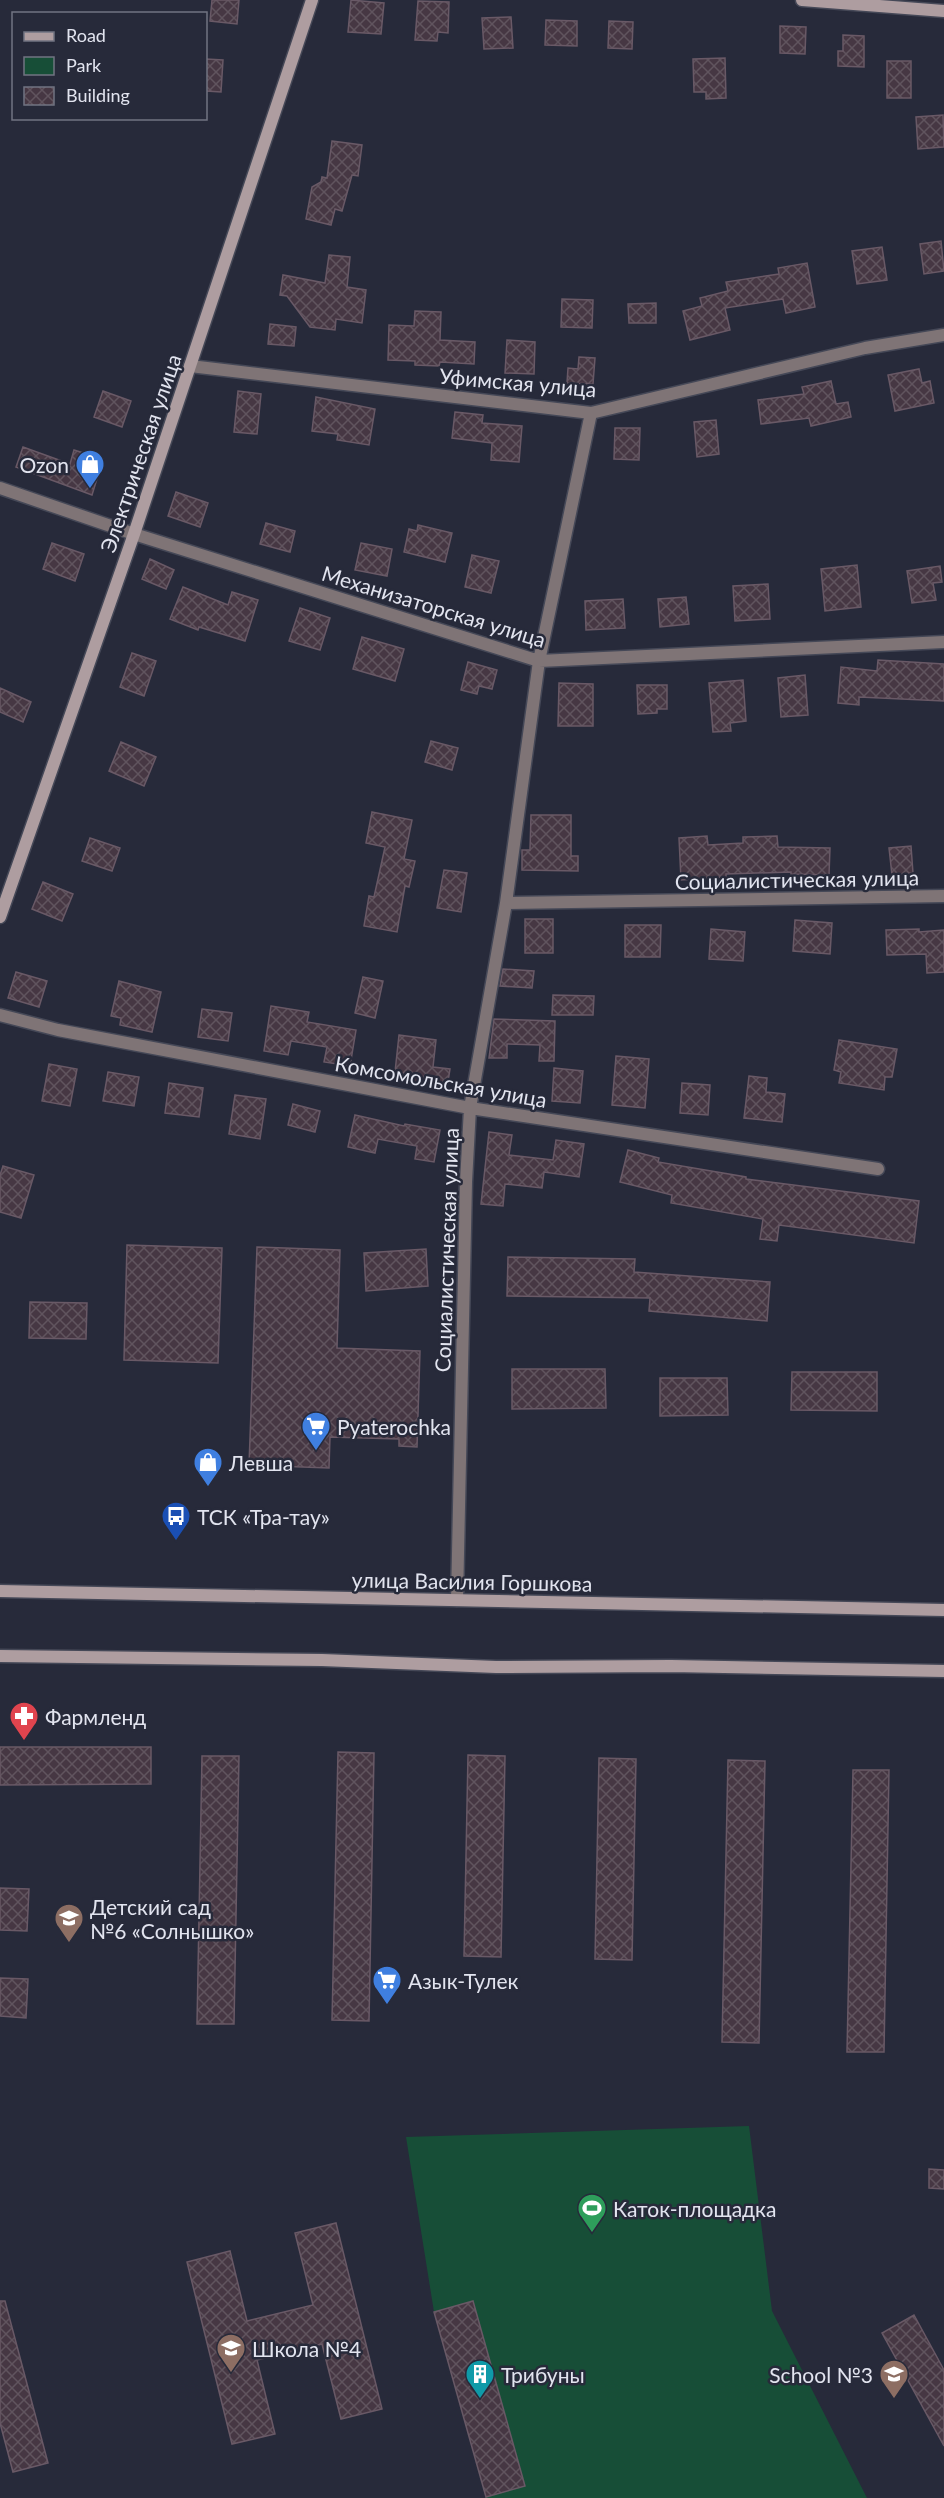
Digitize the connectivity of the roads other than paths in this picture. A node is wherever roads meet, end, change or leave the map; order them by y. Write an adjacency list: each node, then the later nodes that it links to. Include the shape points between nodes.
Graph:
1 (312, 0): 5 (main road, Электрическая улица)
2 (802, 0): 3 (main road)
3 (944, 11)
4 (944, 335): 6 (street, Уфимская улица, via 865,348)
5 (190, 366): 6 (street, Уфимская улица); 8 (main road, Электрическая улица)
6 (591, 413): 10 (street, Социалистическая улица)
7 (0, 488): 8 (street, Механизаторская улица)
8 (134, 534): 10 (street, Механизаторская улица); 13 (main road, Электрическая улица)
9 (944, 642): 10 (street, Механизаторская улица)
10 (539, 661): 12 (street, Социалистическая улица)
11 (944, 896): 12 (street, Социалистическая улица)
12 (506, 903): 15 (street, Социалистическая улица)
13 (0, 917)
14 (0, 1015): 15 (street, Комсомольская улица, via 58,1030)
15 (470, 1108): 16 (street, Комсомольская улица); 18 (street, Социалистическая улица)
16 (878, 1169)
17 (0, 1591): 18 (main road, улица Василия Горшкова)
18 (457, 1600): 19 (main road, улица Василия Горшкова)
19 (944, 1610)
20 (0, 1656): 21 (main road)
21 (944, 1671)

